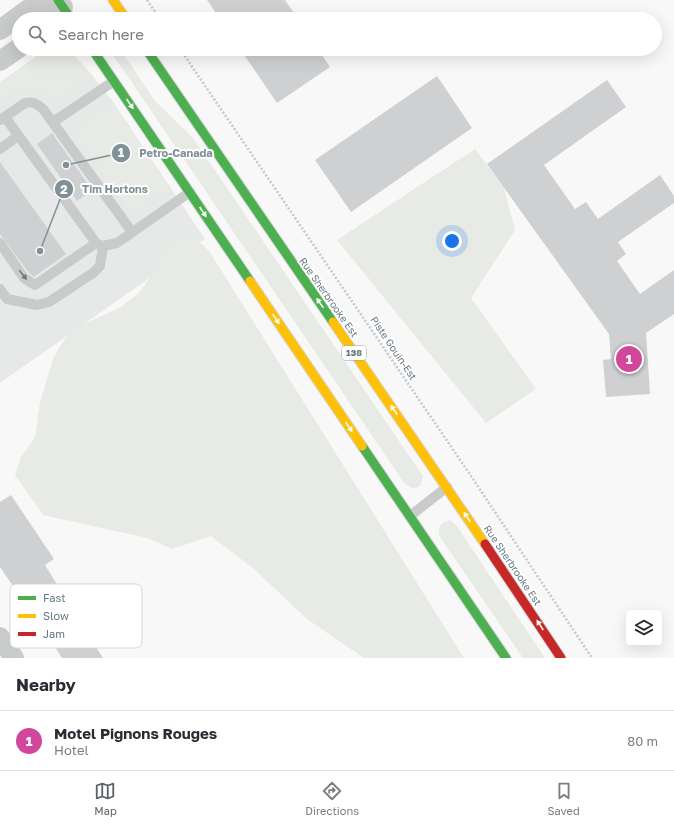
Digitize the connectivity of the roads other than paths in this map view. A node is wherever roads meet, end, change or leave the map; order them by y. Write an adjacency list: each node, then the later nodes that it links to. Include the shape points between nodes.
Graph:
1 (113, 0): 4 (main road)
2 (64, 9): 3 (street)
3 (24, 12)
4 (121, 12)
5 (12, 21): 6 (street)
6 (0, 30)
7 (12, 52): 10 (street)
8 (97, 56): 11 (main road)
9 (151, 56): 22 (main road, Rue Sherbrooke Est / 138, one-way to 9)
10 (1, 59)
11 (114, 81): 13 (lane); 16 (main road, one-way to 16)
12 (2, 119): 13 (lane, via 30,102 43,109); 14 (lane)
13 (53, 122): 17 (lane)
14 (18, 136): 15 (lane); 19 (lane)
15 (0, 149)
16 (190, 192): 17 (lane); 23 (main road, one-way to 23)
17 (132, 232): 19 (lane, via 117,243)
18 (0, 243): 19 (lane, one-way to 19, via 24,278 35,285)
19 (99, 245): 21 (lane, via 100,266 49,302 37,305)
20 (0, 289): 21 (lane)
21 (4, 302)
22 (447, 487): 23 (lane); 27 (main road, Rue Sherbrooke Est / 138, one-way to 22)
23 (410, 516): 26 (main road)
24 (0, 637): 25 (street)
25 (14, 658)
26 (506, 658)
27 (561, 658)

